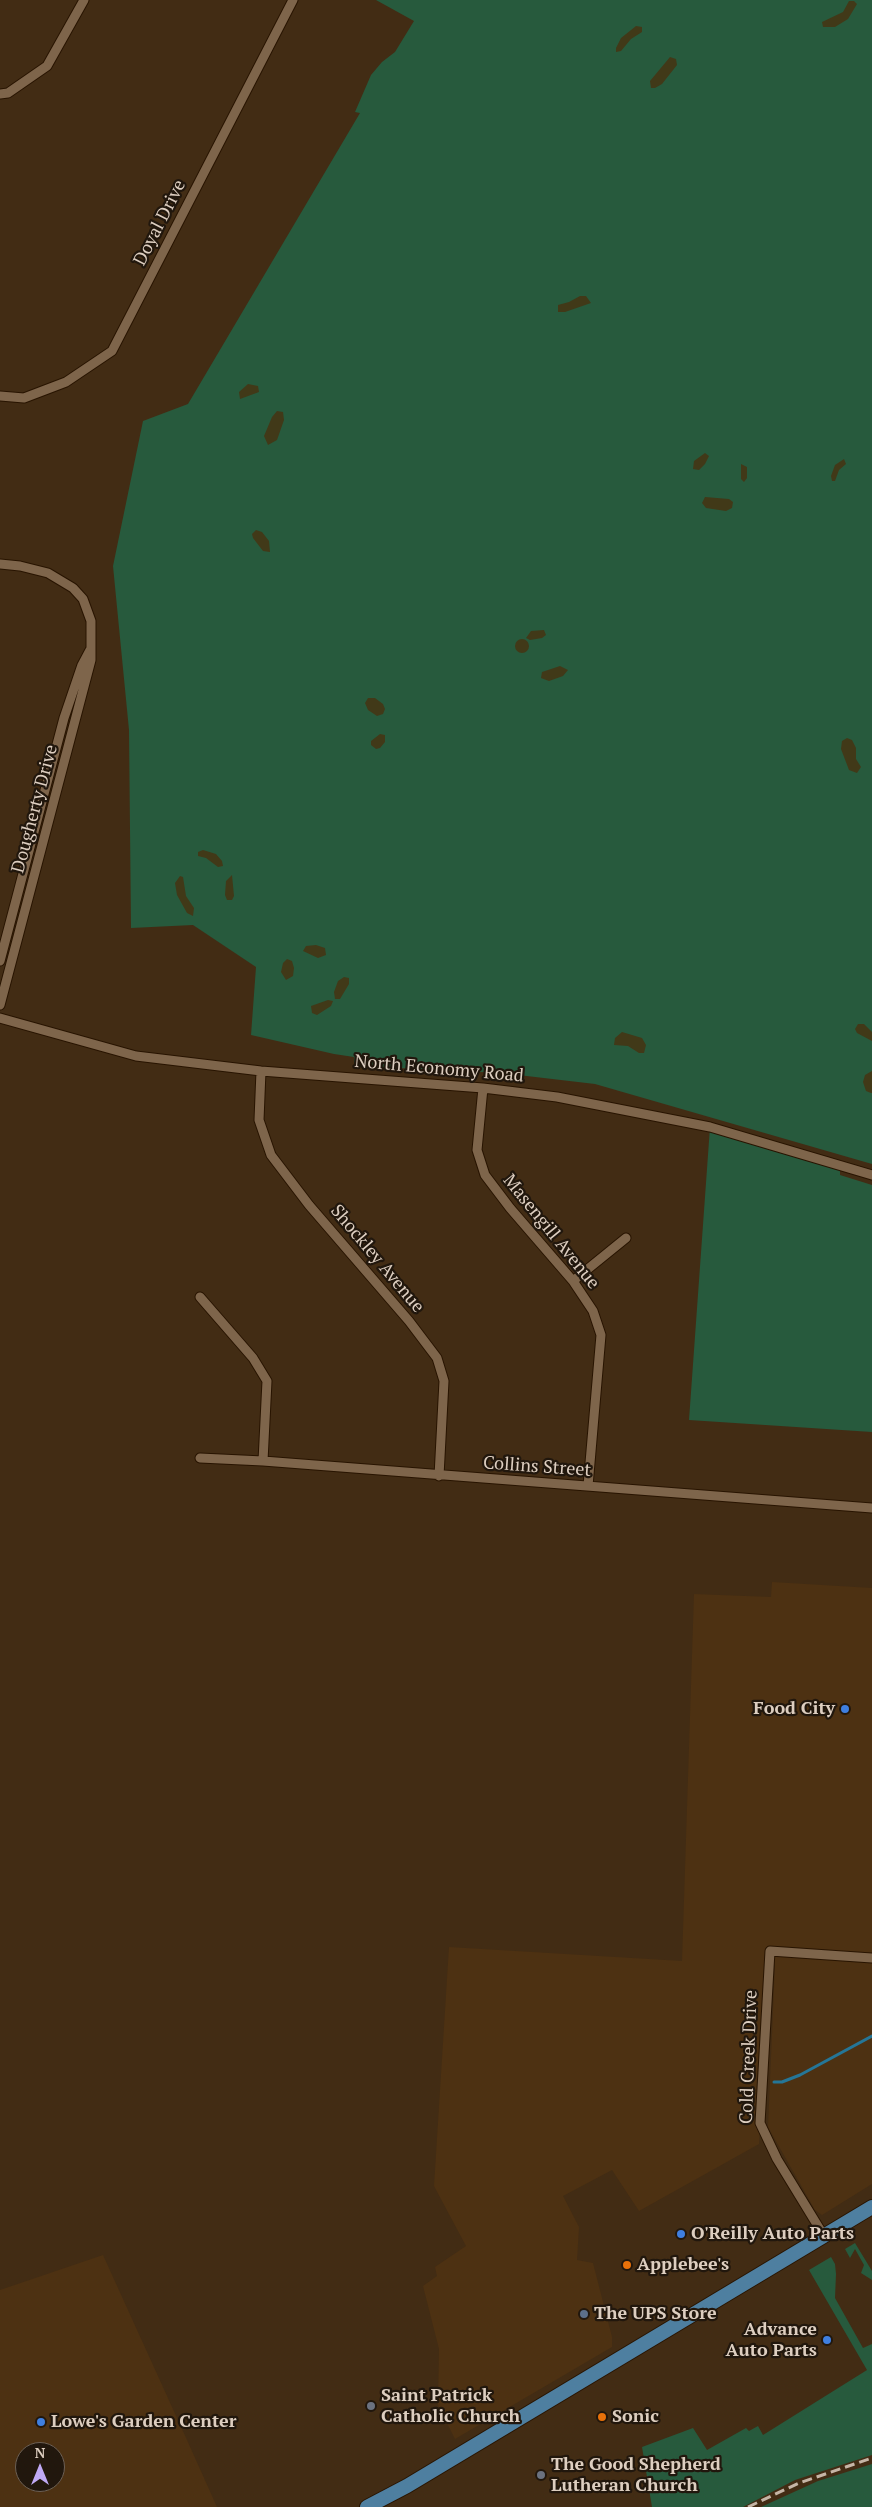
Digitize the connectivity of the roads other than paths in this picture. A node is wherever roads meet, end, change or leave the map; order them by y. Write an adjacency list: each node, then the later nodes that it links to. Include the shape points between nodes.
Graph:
1 (84, 0): 3 (street, via 47,66 8,93)
2 (293, 0): 4 (street, Doyal Drive, via 112,351 66,382 24,398)
3 (0, 94)
4 (0, 396)
5 (0, 564): 6 (street, Dougherty Drive, via 48,573 73,588 84,599 91,621)
6 (90, 650): 7 (street, Dougherty Drive, via 70,699); 8 (street, Dougherty Drive, via 90,666)
7 (21, 879): 8 (street); 9 (street, Dougherty Drive)
8 (33, 882): 10 (street, Dougherty Drive)
9 (0, 961)
10 (0, 1005)
11 (0, 1018): 12 (street, North Economy Road, via 136,1056)
12 (261, 1071): 13 (street, North Economy Road); 20 (street, Shockley Avenue, via 259,1120 271,1155 437,1358 444,1381)
13 (483, 1088): 14 (street, North Economy Road, via 557,1097 710,1127); 16 (street, Masengill Avenue, via 477,1150 485,1175)
14 (872, 1175)
15 (626, 1238): 16 (street)
16 (573, 1281): 21 (street, Masengill Avenue, via 593,1310 601,1335)
17 (200, 1297): 19 (street, via 252,1358 267,1381)
18 (200, 1458): 19 (street, Collins Street)
19 (263, 1461): 20 (street, Collins Street)
20 (439, 1476): 21 (street, Collins Street)
21 (588, 1486): 22 (street, Collins Street)
22 (872, 1508)
23 (872, 1958): 25 (street, Cold Creek Drive, via 770,1951 760,2123 772,2151)
24 (872, 2206): 25 (main road)
25 (824, 2236): 26 (main road)
26 (367, 2507)

